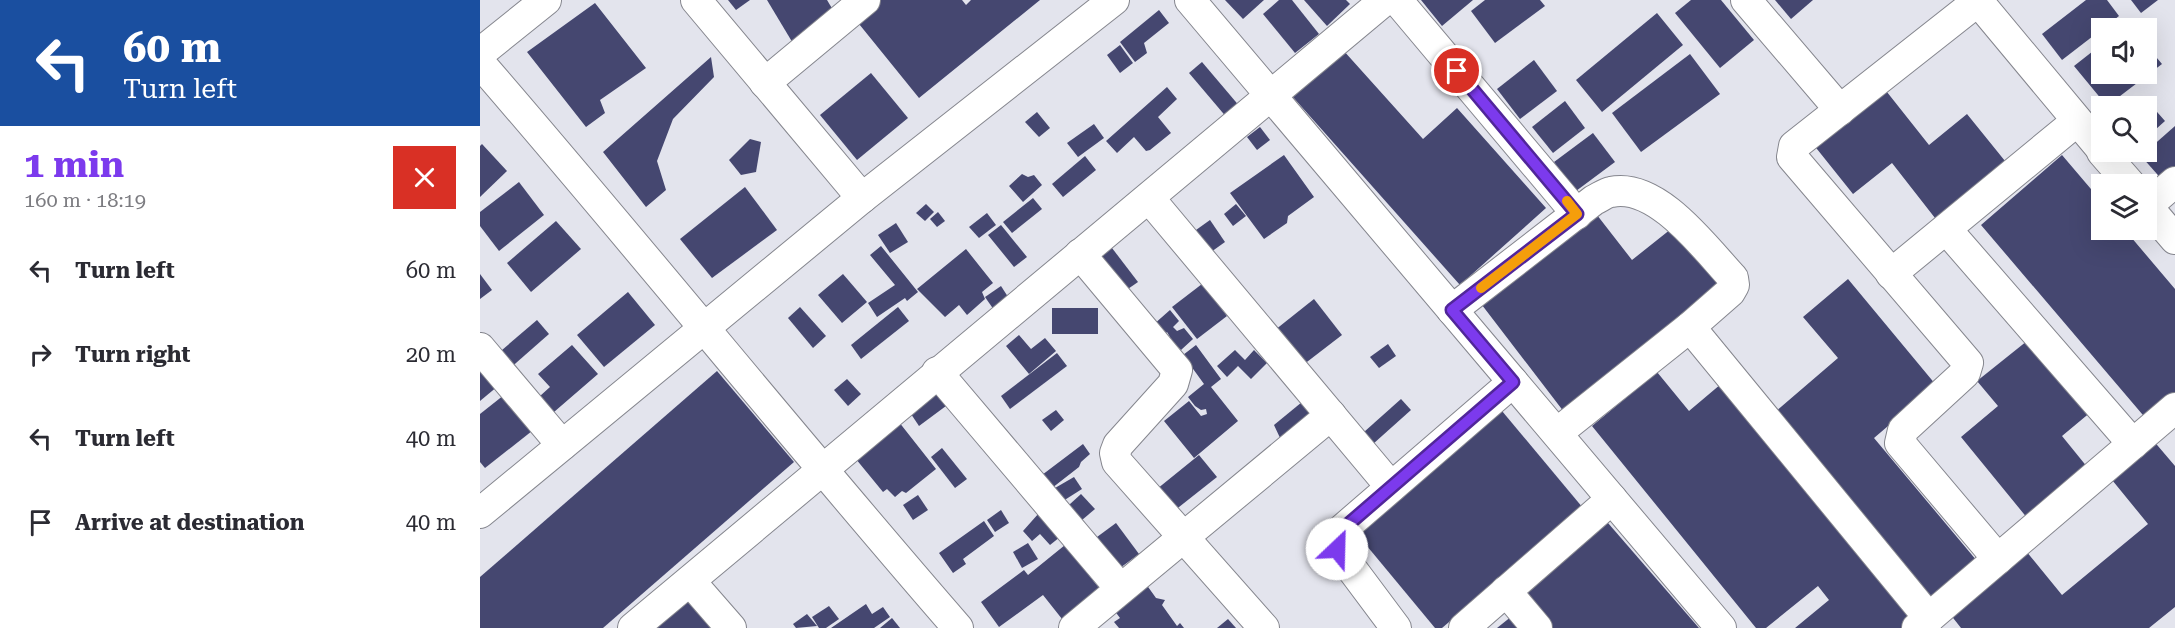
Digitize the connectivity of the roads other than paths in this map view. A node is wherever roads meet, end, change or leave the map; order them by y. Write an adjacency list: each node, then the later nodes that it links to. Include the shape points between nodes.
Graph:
1 (546, 0): 11 (street)
2 (696, 0): 13 (street)
3 (865, 0): 13 (street)
4 (1114, 0): 10 (street)
5 (1190, 0): 14 (street)
6 (1385, 0): 14 (street)
7 (1397, 0): 24 (street)
8 (1746, 0): 15 (street)
9 (1977, 1): 15 (street); 16 (street)
10 (1083, 9): 22 (street)
11 (480, 53)
12 (480, 63): 31 (street)
13 (765, 83): 22 (street)
14 (1272, 97): 23 (street); 30 (street)
15 (1840, 110): 29 (street, via 1794,146 1792,157)
16 (2077, 121): 17 (street); 26 (street)
17 (2091, 138)
18 (2111, 162): 19 (street)
19 (2122, 174)
20 (2175, 182): 21 (street)
21 (2157, 197)
22 (862, 198): 31 (street)
23 (1149, 198): 28 (street); 37 (street)
24 (1577, 214): 30 (street); 32 (street, via 1611,192 1652,198 1669,211 1733,278 1730,292)
25 (2157, 217): 27 (street)
26 (1947, 230): 29 (street); 39 (street)
27 (2175, 239)
28 (1080, 254): 34 (street); 45 (street, via 1177,370 1173,384 1115,453 1117,462)
29 (1891, 274): 46 (street, via 1968,363 1965,373 1904,430 1900,443)
30 (1452, 310): 35 (street)
31 (705, 326): 40 (street); 41 (street)
32 (1690, 327): 38 (street); 50 (street)
33 (480, 348): 40 (street)
34 (937, 372): 41 (street); 48 (street)
35 (1513, 382): 38 (street); 42 (street)
36 (2175, 408): 39 (street)
37 (1331, 415): 42 (street); 45 (street)
38 (1557, 433): 43 (street)
39 (2133, 444): 46 (street)
40 (562, 445): 44 (street)
41 (822, 472): 47 (street); 53 (street)
42 (1391, 487): 56 (street, via 1337,534 1335,544)
43 (1612, 499): 49 (street); 59 (street)
44 (480, 513)
45 (1182, 538): 48 (street); 55 (street)
46 (1998, 559): 50 (street)
47 (690, 581): 51 (street); 52 (street)
48 (1120, 588): 54 (street)
49 (1506, 591): 57 (street); 58 (street)
50 (1923, 623)
51 (633, 628)
52 (731, 628)
53 (958, 628)
54 (1074, 628)
55 (1264, 628)
56 (1396, 628)
57 (1464, 628)
58 (1537, 628)
59 (1721, 628)

